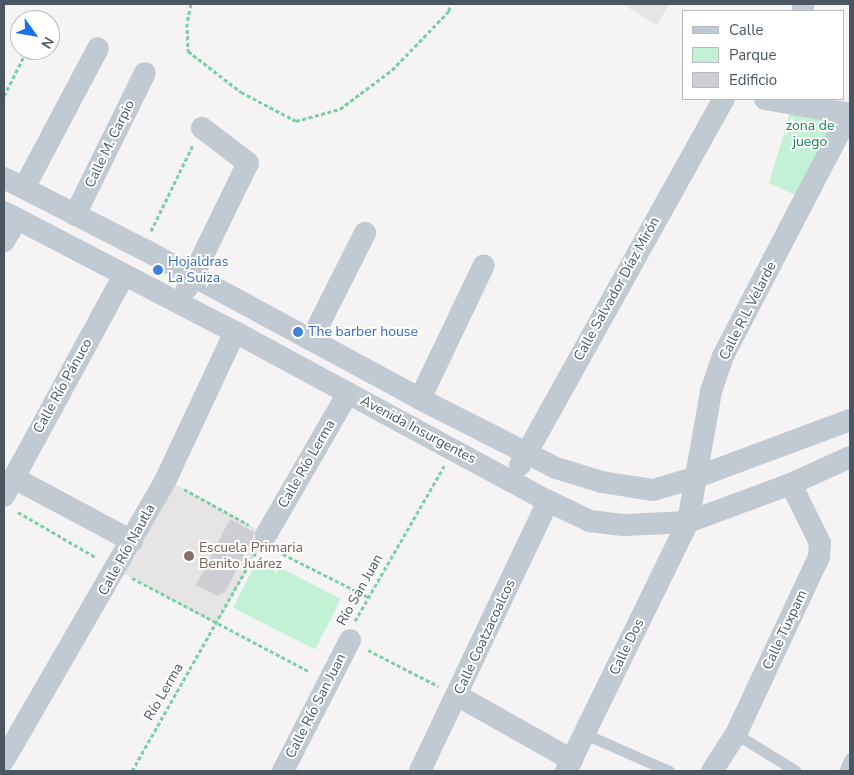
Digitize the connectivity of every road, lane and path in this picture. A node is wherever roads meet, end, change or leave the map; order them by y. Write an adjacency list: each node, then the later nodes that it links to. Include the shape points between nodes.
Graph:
1 (191, 4): 2 (path, via 187,23 188,51 241,92 296,121 340,109 392,70 449,10)
2 (450, 4)
3 (98, 48): 13 (street)
4 (22, 60): 6 (path)
5 (145, 73): 14 (street, Calle M. Carpio)
6 (4, 96)
7 (723, 100): 29 (street, Calle Salvador Díaz Mirón)
8 (774, 100): 9 (street)
9 (793, 102): 10 (street)
10 (850, 114): 31 (street, Calle R L Velarde, via 723,356 711,391)
11 (202, 128): 17 (path); 20 (street, via 248,162)
12 (4, 178): 13 (street, Avenida Insurgentes)
13 (24, 188): 14 (street, Avenida Insurgentes)
14 (75, 215): 20 (street, Avenida Insurgentes)
15 (11, 216): 18 (street); 21 (street, Avenida Insurgentes)
16 (365, 233): 24 (street)
17 (148, 237)
18 (4, 241)
19 (484, 265): 26 (street)
20 (194, 276): 22 (street); 24 (street, Avenida Insurgentes)
21 (123, 277): 22 (street, Avenida Insurgentes); 35 (street, Calle Río Pánuco)
22 (179, 304): 23 (street, Avenida Insurgentes)
23 (235, 332): 25 (street, Avenida Insurgentes); 32 (street, Calle Río Nautla)
24 (311, 340): 26 (street, Avenida Insurgentes)
25 (348, 393): 28 (street, Avenida Insurgentes); 38 (street, Calle Río Lerma)
26 (420, 399): 29 (street, Avenida Insurgentes)
27 (850, 420): 31 (street, Avenida Insurgentes)
28 (454, 448): 33 (street, Avenida Insurgentes); 41 (path, Río San Juan)
29 (526, 452): 31 (street, Avenida Insurgentes, via 556,468 602,482 653,490); 33 (street, Calle Salvador Díaz Mirón)
30 (850, 457): 34 (street, Avenida Insurgentes)
31 (697, 477): 37 (street, Calle R L Velarde)
32 (166, 480): 38 (path); 39 (street, Calle Río Nautla)
33 (512, 480): 36 (street, Avenida Insurgentes)
34 (792, 484): 37 (street, Avenida Insurgentes); 47 (street, Calle Tuxpam, via 820,543 820,557)
35 (10, 494): 39 (street); 40 (path)
36 (548, 502): 37 (street, Avenida Insurgentes, via 590,521 625,525); 45 (street, Calle Coatzacoalcos)
37 (688, 522): 46 (street, Calle Dos)
38 (263, 539): 41 (path); 42 (path, Río Lerma)
39 (132, 541): 40 (street, Calle Río Nautla)
40 (117, 570): 42 (path); 49 (street, Calle Río Nautla)
41 (368, 597): 43 (path, Río San Juan)
42 (216, 624): 44 (path); 51 (path, Río Lerma)
43 (350, 635): 45 (path); 52 (street, Calle Río San Juan)
44 (316, 675)
45 (458, 696): 50 (street); 53 (street, Calle Coatzacoalcos)
46 (585, 734): 50 (street, Calle Dos); 54 (lane)
47 (736, 734): 55 (street, Calle Tuxpam); 56 (lane)
48 (850, 758): 57 (lane)
49 (4, 760)
50 (569, 766)
51 (132, 771)
52 (282, 771)
53 (420, 771)
54 (669, 771)
55 (712, 771)
56 (796, 771)
57 (844, 771)

